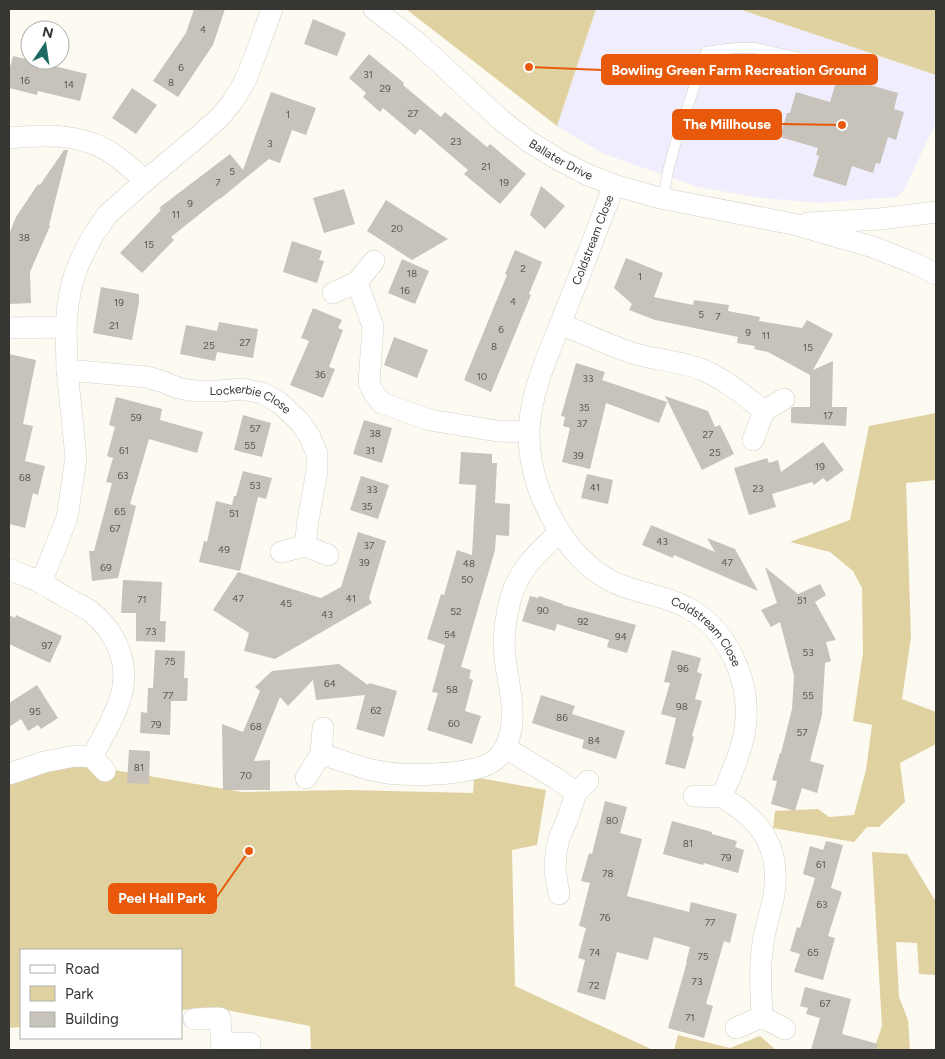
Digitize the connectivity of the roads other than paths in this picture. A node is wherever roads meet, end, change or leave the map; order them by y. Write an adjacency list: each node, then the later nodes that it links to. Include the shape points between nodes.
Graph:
1 (272, 9): 5 (street, via 252,65 233,101 200,135)
2 (374, 9): 6 (street, Ballater Drive, via 418,43 480,102 528,141 586,174)
3 (854, 70): 7 (lane, via 755,48 706,52 676,141)
4 (9, 138): 5 (street, via 40,135 91,143 106,149)
5 (145, 180): 15 (street, via 107,215 92,237 72,283)
6 (614, 185): 7 (street, Ballater Drive); 14 (street, Coldstream Close)
7 (663, 198): 9 (street, Ballater Drive)
8 (936, 212): 9 (street, Ballater Drive)
9 (793, 224): 11 (street, Ballater Drive, via 873,247)
10 (374, 261): 12 (street)
11 (936, 274)
12 (357, 282): 13 (street); 20 (street, via 372,326 369,383 382,403 430,420 497,431)
13 (333, 293)
14 (560, 324): 19 (street, via 630,352 703,370); 20 (street, Coldstream Close, via 535,392)
15 (66, 327): 16 (street); 17 (street)
16 (9, 328)
17 (67, 370): 23 (street, Lockerbie Close, via 146,378 195,391 242,389 262,393 280,403 300,422 317,454 318,471); 27 (street, via 76,458 67,518)
18 (784, 399): 19 (street)
19 (764, 411): 21 (street)
20 (529, 432): 22 (street, Coldstream Close, via 536,481)
21 (753, 440)
22 (560, 532): 29 (street, via 538,551 526,567 510,599 504,637 512,712); 34 (street, Coldstream Close, via 596,571 630,589 686,607 703,618 729,649 738,668 746,710 742,746)
23 (305, 546): 24 (street); 25 (street)
24 (281, 552)
25 (328, 555)
26 (9, 569): 27 (street)
27 (41, 583): 31 (street, via 90,612 104,625 120,652 124,683 98,764 76,756 44,762)
28 (323, 728): 30 (street)
29 (506, 748): 30 (street, via 495,760 480,767 434,774 394,774); 35 (street, via 557,779 582,787 559,838 555,870)
30 (321, 754): 32 (street)
31 (9, 774)
32 (306, 778)
33 (694, 796): 34 (street)
34 (722, 797): 36 (street, via 738,807 762,831 774,857 774,894 760,971)
35 (559, 894)
36 (762, 1017): 38 (street); 39 (street)
37 (194, 1019): 41 (street, via 220,1018)
38 (736, 1028)
39 (785, 1029)
40 (250, 1043): 41 (street)
41 (222, 1047)

